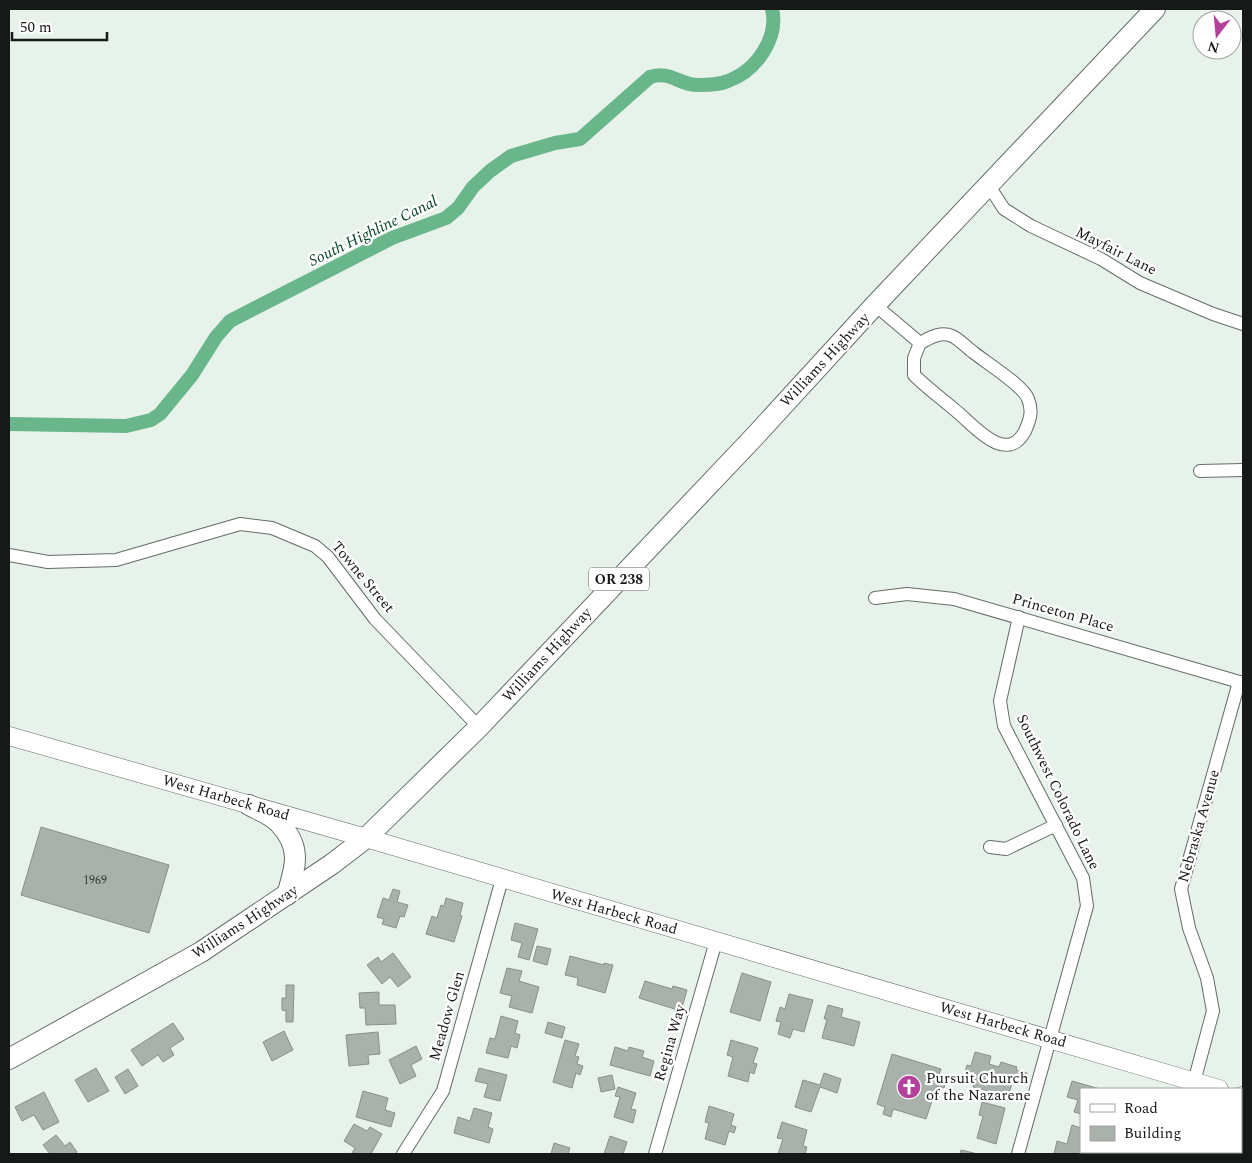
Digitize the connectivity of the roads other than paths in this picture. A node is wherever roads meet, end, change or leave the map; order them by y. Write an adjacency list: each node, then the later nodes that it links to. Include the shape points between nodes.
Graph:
1 (1155, 9): 2 (main road, Williams Highway / OR 238)
2 (989, 186): 3 (main road, Williams Highway / OR 238); 4 (street, Mayfair Lane, via 1004,209 1031,226 1140,283)
3 (875, 306): 5 (street); 12 (main road, Williams Highway / OR 238)
4 (1243, 324)
5 (920, 343): 5 (street, via 914,358 914,375 927,388 985,437 1001,445 1012,444 1023,435 1032,410 1027,396 1014,384 951,336 936,334)
6 (1243, 470): 7 (street)
7 (1200, 471)
8 (9, 556): 12 (street, Towne Street, via 48,562 116,560 240,524 272,528 315,546 328,557 375,619)
9 (875, 598): 10 (street, Princeton Place, via 907,594 954,598)
10 (1019, 617): 11 (street, Princeton Place); 15 (street, Southwest Colorado Lane, via 1000,702 1004,726)
11 (1241, 682): 23 (street, Nebraska Avenue, via 1181,890 1189,928 1207,978 1213,1011)
12 (479, 727): 16 (main road, Williams Highway / OR 238)
13 (9, 736): 14 (street, West Harbeck Road)
14 (249, 805): 16 (street, West Harbeck Road); 19 (main road, via 279,822 294,844 295,868)
15 (1056, 825): 17 (street, via 1006,849); 21 (street, Southwest Colorado Lane, via 1083,878 1087,906)
16 (366, 838): 18 (street, West Harbeck Road); 19 (main road, Williams Highway / OR 238)
17 (990, 847)
18 (502, 879): 20 (street, West Harbeck Road); 25 (street, Meadow Glen, via 443,1091)
19 (287, 895): 22 (main road, Williams Highway / OR 238, via 201,952)
20 (716, 941): 21 (street, West Harbeck Road); 26 (street, Regina Way)
21 (1050, 1039): 23 (street, West Harbeck Road); 27 (street, Southwest Colorado Lane)
22 (9, 1059)
23 (1193, 1086): 24 (street, West Harbeck Road)
24 (1210, 1088)
25 (403, 1154)
26 (656, 1154)
27 (1018, 1154)

